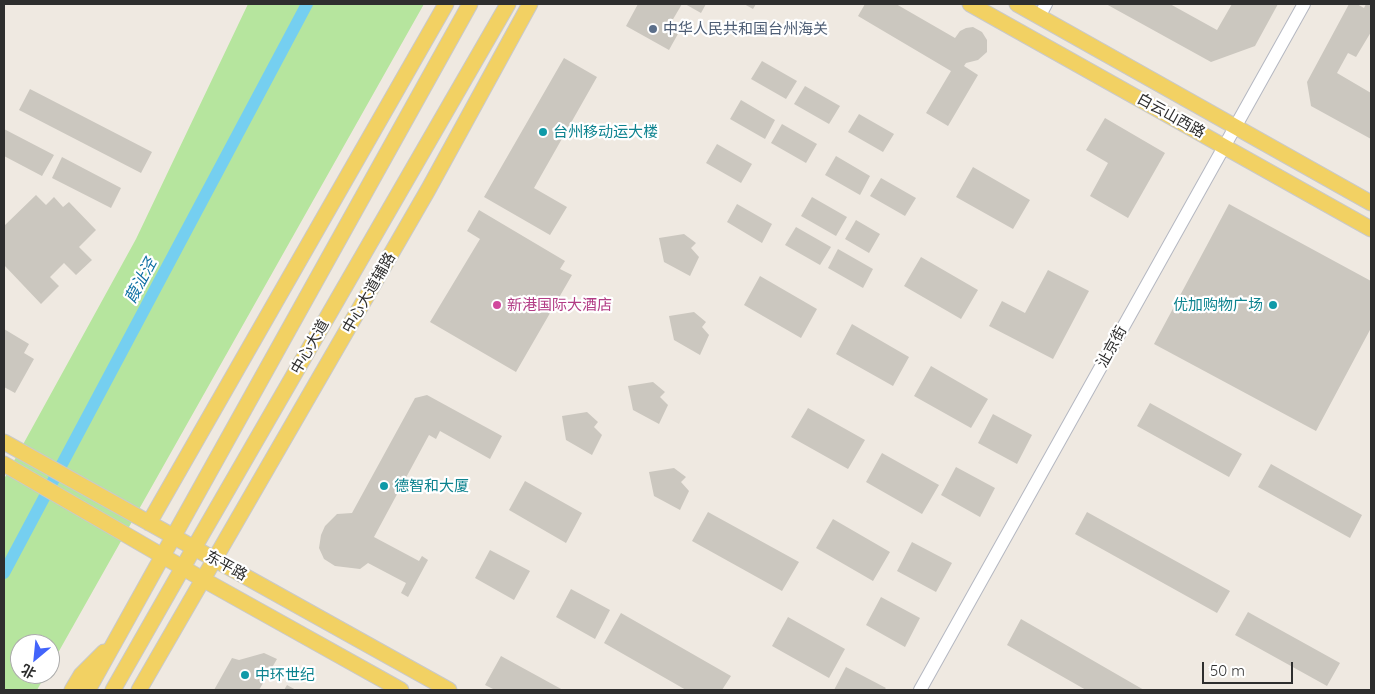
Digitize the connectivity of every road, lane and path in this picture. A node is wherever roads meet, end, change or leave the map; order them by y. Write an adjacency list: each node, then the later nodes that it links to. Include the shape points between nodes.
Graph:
1 (446, 4): 15 (main road)
2 (470, 4): 16 (main road, 中心大道)
3 (508, 4): 17 (main road, 中心大道)
4 (530, 4): 19 (main road, 中心大道辅路, via 428,190)
5 (970, 4): 10 (main road, 白云山西路)
6 (1016, 4): 8 (main road, 白云山西路)
7 (1304, 4): 9 (street, 沚京街)
8 (1043, 10): 9 (main road, 白云山西路)
9 (1236, 126): 10 (street, 沚京街); 11 (main road, 白云山西路)
10 (1224, 146): 12 (main road, 白云山西路); 29 (street, 沚京街)
11 (1371, 203)
12 (1371, 228)
13 (4, 442): 15 (main road, 东平路)
14 (4, 464): 18 (main road, 东平路)
15 (149, 523): 16 (main road, 东平路); 18 (main road)
16 (173, 536): 17 (main road, 东平路); 18 (main road, 中心大道)
17 (194, 548): 19 (main road, 东平路); 20 (main road, 中心大道); 21 (main road)
18 (162, 556): 20 (main road, 东平路); 22 (main road, 中心大道)
19 (215, 560): 21 (main road, 中心大道辅路); 28 (main road, 东平路)
20 (183, 567): 21 (main road, 东平路); 25 (main road, 中心大道)
21 (204, 580): 26 (main road, 中心大道辅路); 27 (main road, 东平路)
22 (118, 638): 23 (main road, via 81,675); 24 (main road, 中心大道)
23 (72, 690)
24 (88, 690)
25 (113, 690)
26 (139, 690)
27 (401, 690)
28 (449, 690)
29 (920, 690)

